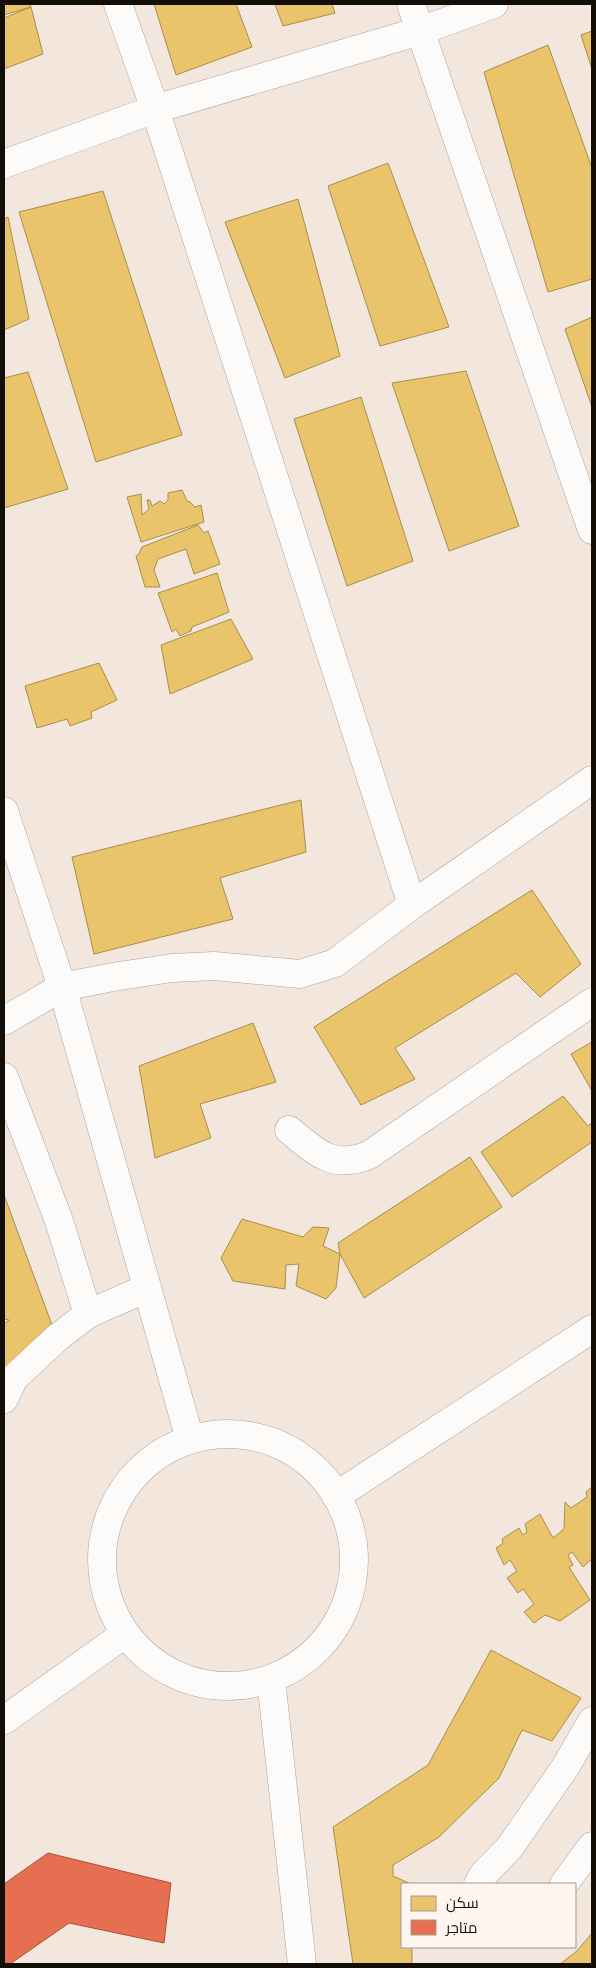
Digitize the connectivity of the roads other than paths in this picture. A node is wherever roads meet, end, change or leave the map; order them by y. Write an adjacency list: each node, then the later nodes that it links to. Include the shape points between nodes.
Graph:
1 (118, 4): 5 (street)
2 (411, 4): 4 (street)
3 (494, 4): 4 (street)
4 (420, 30): 5 (street); 7 (street)
5 (155, 109): 6 (street); 10 (street)
6 (4, 164)
7 (592, 530)
8 (592, 780): 10 (street)
9 (4, 811): 11 (street)
10 (412, 905): 11 (street, via 335,964 300,974 214,966 172,968)
11 (62, 986): 13 (street); 16 (street)
12 (592, 1002): 15 (street, via 369,1156 349,1162 338,1161 317,1153)
13 (4, 1021)
14 (4, 1077): 17 (street, via 59,1222)
15 (289, 1130)
16 (147, 1288): 17 (street); 20 (street)
17 (88, 1314): 19 (street, via 14,1378)
18 (592, 1329): 21 (street)
19 (4, 1399)
20 (188, 1436): 21 (street, via 250,1434 286,1447 317,1470); 22 (street, via 138,1469 112,1506 102,1549 103,1567 106,1594)
21 (336, 1496): 23 (street, via 354,1542 353,1585 337,1626 309,1658)
22 (126, 1634): 23 (street, via 155,1663 191,1681 231,1687); 24 (street)
23 (271, 1679): 29 (street)
24 (4, 1720)
25 (592, 1721): 27 (street, via 566,1766 510,1847)
26 (592, 1846): 28 (street)
27 (479, 1883)
28 (565, 1883)
29 (302, 1964)

